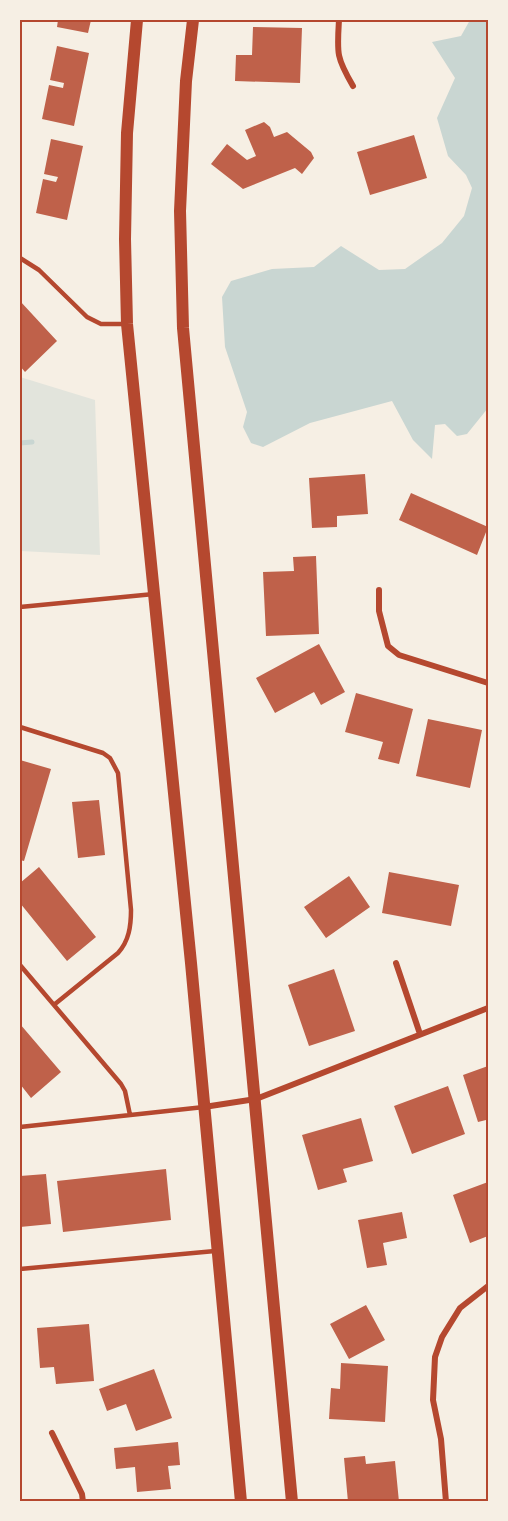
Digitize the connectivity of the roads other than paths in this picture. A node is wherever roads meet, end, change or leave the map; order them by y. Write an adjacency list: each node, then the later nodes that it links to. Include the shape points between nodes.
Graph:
1 (137, 20): 6 (main road, via 127,133)
2 (193, 20): 17 (main road, via 180,211 183,328)
3 (339, 20): 4 (street, via 340,64)
4 (353, 86)
5 (20, 258): 6 (lane, via 39,270 94,322)
6 (127, 324): 8 (main road)
7 (379, 590): 10 (street, via 379,610 388,646 399,655)
8 (155, 594): 9 (lane); 18 (main road)
9 (20, 608)
10 (489, 683)
11 (20, 727): 14 (lane, via 103,753 118,773 130,928 118,952)
12 (396, 963): 16 (street)
13 (20, 965): 14 (lane)
14 (55, 1004): 19 (lane, via 121,1084)
15 (489, 1008): 16 (street)
16 (420, 1034): 17 (street)
17 (256, 1099): 18 (street); 27 (main road)
18 (204, 1107): 19 (lane); 21 (main road)
19 (130, 1115): 20 (lane)
20 (20, 1127)
21 (218, 1251): 22 (lane); 26 (main road)
22 (20, 1269)
23 (489, 1286): 28 (street, via 460,1308 435,1357 433,1400 441,1439)
24 (52, 1433): 25 (street)
25 (83, 1502)
26 (242, 1502)
27 (292, 1502)
28 (446, 1502)

